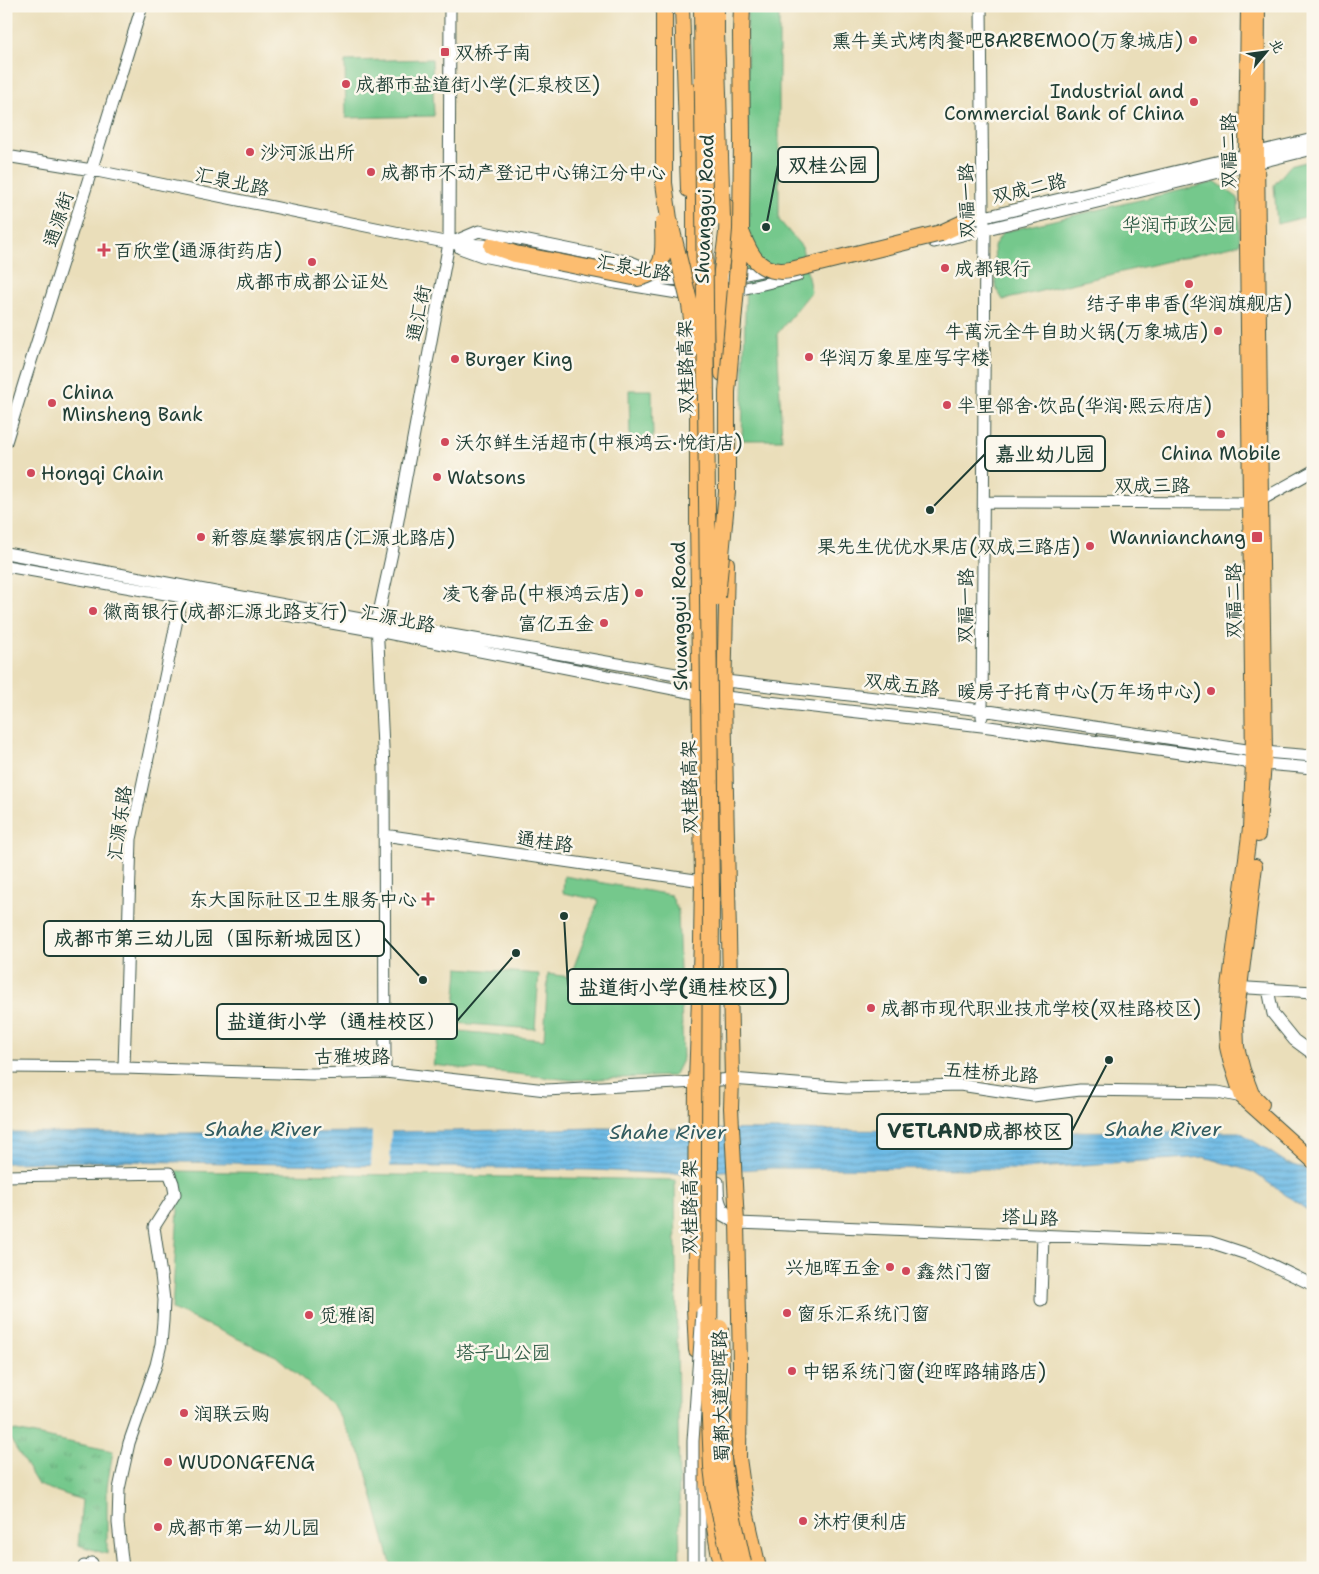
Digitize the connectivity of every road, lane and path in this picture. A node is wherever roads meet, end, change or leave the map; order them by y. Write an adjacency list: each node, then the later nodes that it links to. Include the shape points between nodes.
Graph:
1 (142, 6): 18 (street, 通源街)
2 (450, 6): 25 (street, 通汇街)
3 (664, 6): 19 (highway, bridge)
4 (682, 6): 29 (main road, Shuanggui Road, via 688,210)
5 (696, 6): 29 (highway)
6 (702, 6): 38 (highway, 双桂路高架, bridge)
7 (710, 6): 38 (highway, 双桂路高架, bridge)
8 (716, 6): 21 (highway, bridge)
9 (723, 6): 27 (main road, Shuanggui Road, via 726,233)
10 (742, 6): 23 (highway, bridge)
11 (980, 6): 20 (street, 双福一路)
12 (1248, 6): 17 (main road, 双福二路)
13 (1258, 6): 17 (main road, 双福二路)
14 (1313, 139): 17 (street, 双成二路)
15 (1313, 149): 17 (street, 双成二路)
16 (6, 156): 18 (street, 汇泉北路)
17 (1252, 159): 20 (street, 双成二路); 24 (street, 双成二路); 33 (main road, 双福二路)
18 (92, 170): 25 (street, 汇泉北路); 31 (street, 通源街)
19 (664, 183): 26 (highway, bridge, via 662,255 657,269 648,276 638,278 515,254); 38 (highway, bridge, via 696,337 702,512)
20 (983, 217): 22 (street, 双成二路); 24 (street, 双福一路)
21 (722, 218): 27 (main road)
22 (965, 222): 23 (highway, bridge, via 940,233 777,272 769,270 750,255); 27 (street, 双成二路, via 758,273)
23 (741, 230): 38 (highway, bridge, via 727,392 727,492)
24 (985, 230): 30 (street, 双成二路); 34 (street, 双福一路)
25 (449, 244): 26 (street, 汇泉北路); 28 (street, via 479,231 631,262); 29 (street, 汇泉北路, via 482,256 616,283); 39 (street, 通汇街)
26 (492, 246): 28 (street, 汇泉北路, via 509,246)
27 (720, 278): 29 (street, 双成二路); 30 (main road, Shuanggui Road)
28 (676, 281): 29 (street, 汇泉北路)
29 (696, 288): 30 (street, 双成二路); 40 (main road, Shuanggui Road)
30 (720, 294): 41 (main road, Shuanggui Road, via 727,565)
31 (6, 442)
32 (1313, 471): 33 (street, 双成三路)
33 (1256, 501): 34 (street, 双成三路); 47 (main road, 双福二路)
34 (984, 502): 44 (street, 双福一路)
35 (6, 553): 37 (street, 汇源北路)
36 (6, 566): 37 (street, 汇源北路)
37 (183, 592): 39 (street, 汇源北路); 56 (street, 汇源东路, via 131,839)
38 (712, 606): 65 (highway, 双桂路高架, bridge, via 711,894); 70 (highway, 双桂路高架, bridge, via 719,897 721,1418)
39 (377, 627): 40 (street, 汇源北路); 42 (street, 汇源北路); 49 (street, 通汇街)
40 (699, 678): 41 (street, 汇源北路); 42 (main road, Shuanggui Road)
41 (724, 680): 43 (main road, Shuanggui Road); 44 (street, 双成五路)
42 (699, 694): 43 (street, 汇源北路); 50 (main road, Shuanggui Road)
43 (724, 697): 45 (street, 双成五路); 58 (main road, Shuanggui Road)
44 (982, 710): 45 (street, 双福一路); 47 (street, 双成五路)
45 (982, 726): 47 (street, 双成五路)
46 (1313, 756): 47 (street, 双成五路)
47 (1259, 758): 48 (street, 双成五路); 51 (main road, 双福二路)
48 (1313, 768)
49 (384, 835): 50 (street, 通桂路); 57 (street, 通汇街)
50 (702, 881): 59 (main road, Shuanggui Road)
51 (1235, 987): 52 (street); 60 (main road, 双福二路, via 1226,1030 1227,1047)
52 (1268, 989): 53 (street); 54 (street, via 1273,1014 1294,1040)
53 (1313, 992)
54 (1313, 1054)
55 (6, 1067): 56 (street, 古雅坡路)
56 (124, 1068): 57 (street, 古雅坡路, via 312,1074)
57 (385, 1072): 59 (street, 古雅坡路, via 546,1090)
58 (732, 1079): 59 (street, 五桂桥北路); 60 (street, 五桂桥北路, via 847,1088 960,1084 1033,1096 1080,1090 1218,1092); 64 (main road, Shuanggui Road)
59 (696, 1082): 64 (street, via 710,1090 716,1110 718,1196); 65 (main road, Shuanggui Road)
60 (1247, 1096): 61 (main road, 双福二路); 62 (main road, 双福二路)
61 (1313, 1150)
62 (1313, 1161)
63 (6, 1176): 71 (street, via 169,1173 173,1183 175,1194 154,1227 164,1300 161,1344 119,1489 118,1523)
64 (732, 1214): 65 (street, via 713,1212 700,1218); 66 (street, 塔山路); 74 (main road, 蜀都大道迎晖路, via 740,1363 738,1458)
65 (701, 1221): 69 (main road, 蜀都大道迎晖路, via 694,1308); 70 (highway, 双桂路高架, bridge, via 710,1450 715,1492); 72 (street, bridge, via 693,1440)
66 (1043, 1235): 67 (street, 塔山路, via 1210,1242 1253,1256); 68 (street)
67 (1313, 1285)
68 (1041, 1300)
69 (705, 1476): 70 (main road, 蜀都大道迎晖路, via 718,1551); 73 (street, via 700,1495)
70 (735, 1566)
71 (123, 1568)
72 (694, 1568)
73 (700, 1568)
74 (759, 1568)

